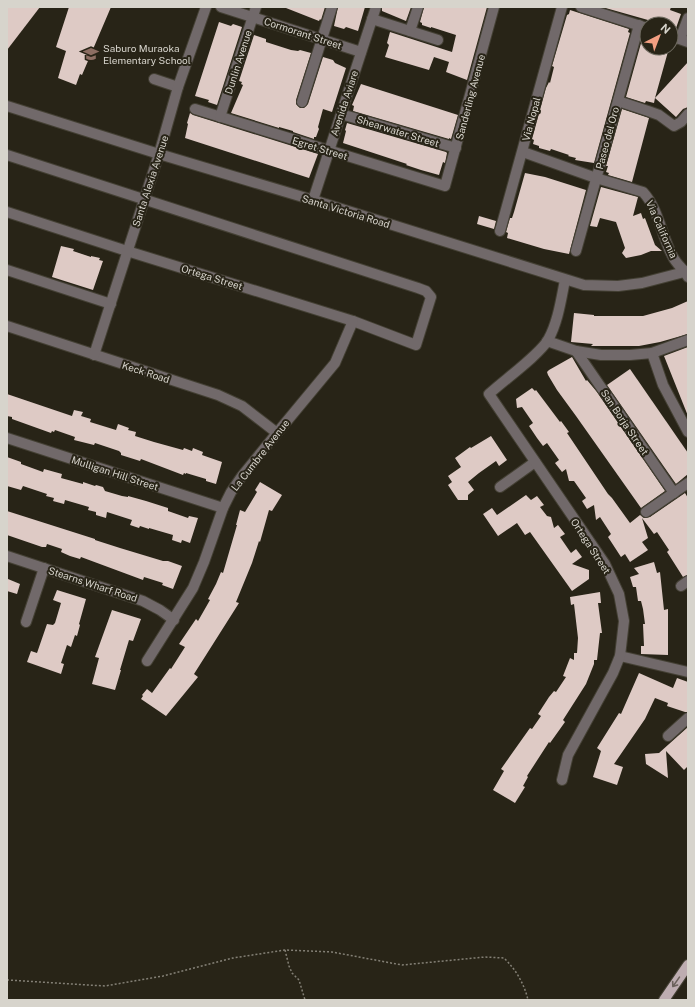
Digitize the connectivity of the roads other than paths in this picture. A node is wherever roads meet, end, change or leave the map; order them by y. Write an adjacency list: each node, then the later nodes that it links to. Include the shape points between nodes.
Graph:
1 (206, 7): 21 (street, Santa Alexia Avenue)
2 (222, 7): 10 (street, Cormorant Street)
3 (256, 7): 10 (street, Dunlin Avenue)
4 (332, 7): 17 (street)
5 (376, 7): 12 (street, Avenida Aviare)
6 (418, 7): 14 (street)
7 (494, 7): 29 (street, Sanderling Avenue)
8 (562, 7): 31 (street, Via Nopal)
9 (581, 7): 13 (street)
10 (253, 17): 17 (street, Cormorant Street); 28 (street, Dunlin Avenue)
11 (688, 18): 16 (street)
12 (372, 19): 14 (street); 19 (street, Avenida Aviare)
13 (639, 26)
14 (410, 31): 18 (street)
15 (639, 39): 22 (street, Paseo del Oro)
16 (680, 39)
17 (322, 40): 19 (street, Cormorant Street); 23 (street)
18 (438, 40)
19 (361, 52): 26 (street, Avenida Aviare)
20 (154, 79): 21 (street)
21 (178, 87): 32 (street, Santa Alexia Avenue)
22 (618, 101): 27 (street, via 659,115 674,126); 34 (street, Paseo del Oro)
23 (302, 102)
24 (7, 106): 32 (street, Santa Victoria Road)
25 (195, 109): 28 (street, Egret Street)
26 (341, 114): 29 (street, Shearwater Street); 30 (street, Avenida Aviare)
27 (688, 114)
28 (220, 117): 30 (street, Egret Street)
29 (456, 148): 35 (street, Sanderling Avenue)
30 (329, 150): 35 (street, Egret Street); 37 (street, Avenida Aviare)
31 (523, 152): 34 (street, Via California); 39 (street, Via Nopal)
32 (159, 154): 36 (street, Santa Alexia Avenue); 37 (street, Santa Victoria Road)
33 (7, 155): 36 (street)
34 (596, 178): 41 (street, Paseo del Oro); 43 (street, Via California, via 643,192 648,197 673,258)
35 (445, 186)
36 (144, 199): 40 (street, Santa Alexia Avenue); 46 (street, Ortega Street, via 426,291 431,297 416,345)
37 (313, 200): 44 (street, Santa Victoria Road)
38 (7, 212): 40 (street, Ortega Street)
39 (500, 231)
40 (127, 251): 45 (street, Santa Alexia Avenue); 46 (street, Ortega Street)
41 (576, 251)
42 (7, 270): 45 (street)
43 (687, 273): 44 (street, Santa Victoria Road, via 618,286 584,285)
44 (565, 280): 49 (street)
45 (111, 304): 52 (street, Santa Alexia Avenue)
46 (353, 321): 54 (street, La Cumbre Avenue, via 335,363)
47 (7, 326): 52 (street, Keck Road)
48 (688, 340): 51 (street)
49 (547, 341): 50 (street); 56 (street, Ortega Street, via 489,394)
50 (576, 351): 51 (street, via 601,355); 59 (street, San Borja Street)
51 (652, 352): 53 (street, via 663,385)
52 (94, 355): 54 (street, Keck Road, via 232,400)
53 (687, 428)
54 (277, 433): 60 (street, La Cumbre Avenue, via 242,476)
55 (7, 438): 60 (street, Mulligan Hill Street)
56 (535, 462): 58 (street); 66 (street, Ortega Street, via 605,564 619,594 624,621)
57 (688, 483): 59 (street)
58 (500, 486)
59 (674, 494): 61 (street)
60 (223, 508): 64 (street, La Cumbre Avenue, via 198,578)
61 (646, 512)
62 (7, 556): 63 (street, Stearns Wharf Road)
63 (44, 568): 64 (street, Stearns Wharf Road, via 143,601); 65 (street)
64 (174, 620): 67 (street, La Cumbre Avenue)
65 (26, 622)
66 (620, 656): 68 (street); 71 (street, Ortega Street, via 568,755)
67 (147, 661)
68 (688, 672)
69 (688, 718): 70 (street)
70 (668, 736)
71 (562, 780)
72 (688, 965): 73 (main road, one-way to 73)
73 (664, 1000)

